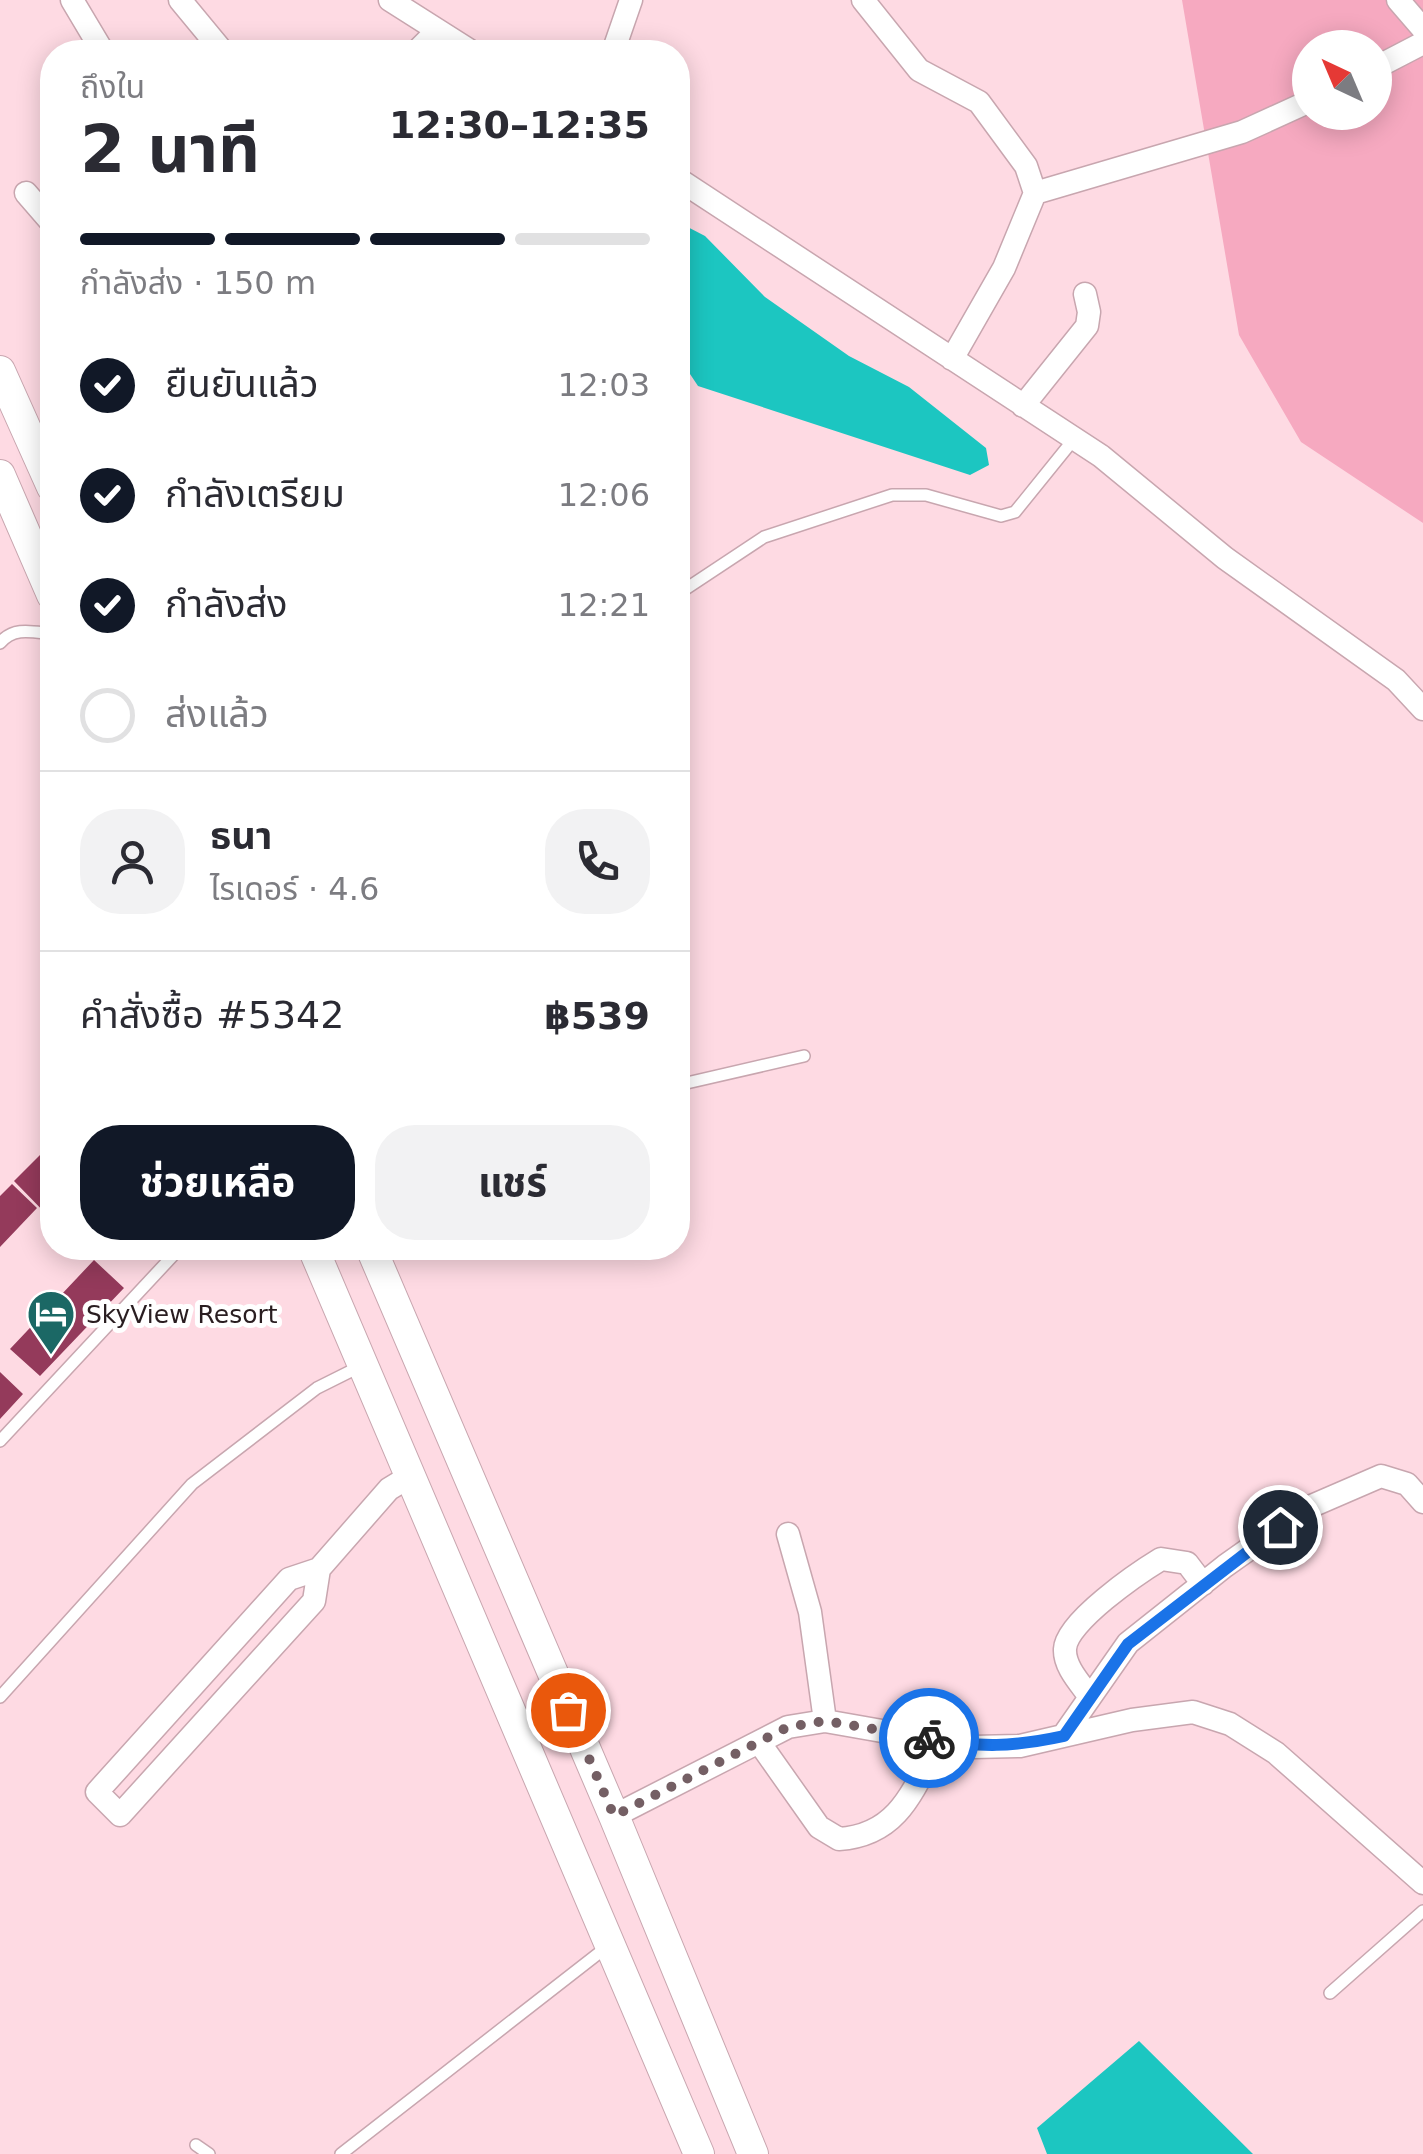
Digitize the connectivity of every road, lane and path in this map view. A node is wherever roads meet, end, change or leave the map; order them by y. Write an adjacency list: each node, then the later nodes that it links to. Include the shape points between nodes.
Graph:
1 (72, 0): 9 (street)
2 (180, 0): 10 (street)
3 (390, 0): 8 (street)
4 (631, 0): 13 (street)
5 (863, 0): 19 (street, via 919,70 979,102 1026,166)
6 (1398, 0): 7 (street)
7 (1423, 28)
8 (437, 31): 11 (street); 12 (street)
9 (96, 40)
10 (213, 40)
11 (428, 40)
12 (452, 40)
13 (616, 40)
14 (1423, 42): 15 (street)
15 (1392, 59)
16 (1292, 109): 19 (street, via 1242,132)
17 (690, 187): 22 (street)
18 (26, 193): 20 (street)
19 (1035, 193): 22 (street, via 1004,268)
20 (40, 209)
21 (1085, 294): 24 (street, via 1087,326)
22 (952, 359): 24 (street)
23 (0, 371): 26 (main road)
24 (1024, 406): 25 (street)
25 (1070, 446): 29 (lane, via 1016,512 1001,516 926,495 892,495 764,537); 32 (street, via 1100,456 1225,558 1396,680)
26 (40, 460)
27 (3, 493): 28 (main road)
28 (40, 570)
29 (690, 586)
30 (40, 632): 31 (lane, via 22,630)
31 (0, 643)
32 (1423, 710)
33 (804, 1056): 34 (lane)
34 (690, 1082)
35 (169, 1260): 39 (lane)
36 (319, 1260): 38 (main road)
37 (376, 1260): 51 (main road)
38 (363, 1365): 40 (main road); 45 (lane, via 318,1388 192,1484)
39 (0, 1441)
40 (412, 1475): 43 (street, via 389,1490); 54 (main road)
41 (1422, 1500): 44 (street, via 1407,1484 1381,1476 1307,1508)
42 (788, 1534): 47 (street, via 810,1612)
43 (319, 1569): 43 (street, via 314,1601 120,1815 97,1792 289,1579)
44 (1203, 1584): 46 (street, via 1128,1644); 46 (street, via 1186,1563 1161,1559 1074,1626 1064,1647 1067,1663)
45 (0, 1696)
46 (1090, 1697): 48 (street)
47 (825, 1721): 49 (street); 50 (street, via 788,1727)
48 (1064, 1736): 49 (street, via 1020,1746); 52 (street, via 1192,1712 1230,1724 1276,1754)
49 (939, 1740): 50 (street, via 904,1806 877,1832 839,1840 820,1826)
50 (758, 1742): 51 (street)
51 (614, 1816): 60 (main road)
52 (1423, 1883)
53 (1423, 1911): 55 (lane)
54 (612, 1943): 58 (lane); 59 (main road)
55 (1330, 1993)
56 (196, 2145): 57 (lane)
57 (209, 2154)
58 (341, 2154)
59 (699, 2154)
60 (752, 2154)

